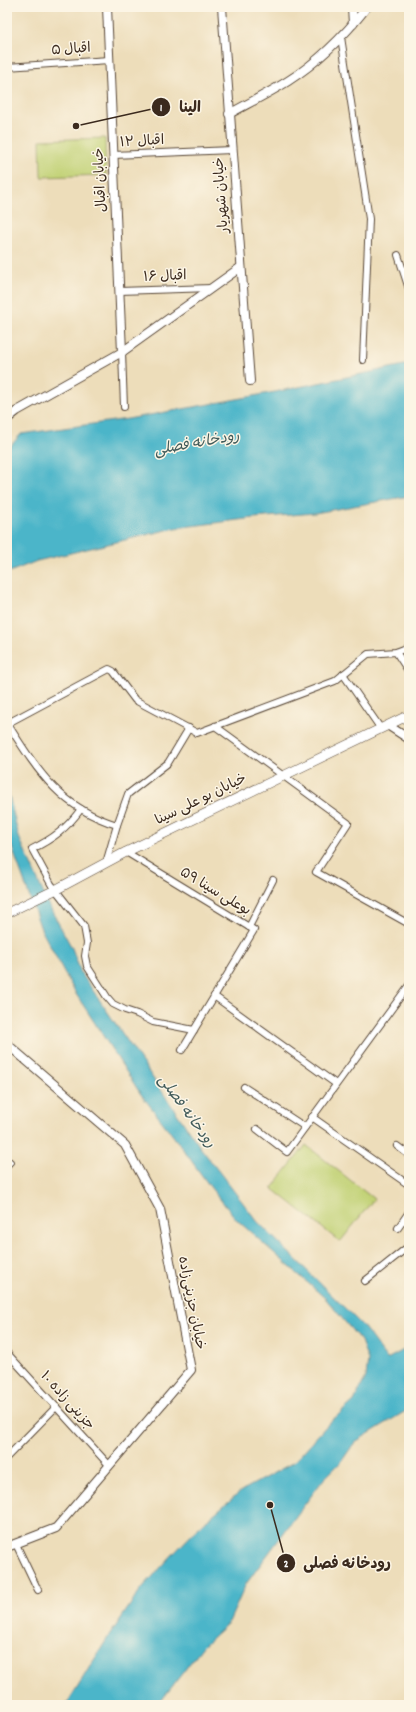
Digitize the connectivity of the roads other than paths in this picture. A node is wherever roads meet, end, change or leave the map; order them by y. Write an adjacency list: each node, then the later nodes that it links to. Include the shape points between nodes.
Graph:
1 (107, 7): 7 (street, خیابان اقبال)
2 (222, 7): 9 (street, خیابان شهریار)
3 (352, 7): 5 (street)
4 (367, 7): 5 (street)
5 (353, 24): 6 (street)
6 (341, 37): 9 (street, via 289,80); 18 (street, via 369,219)
7 (109, 60): 8 (street, اقبال ۵); 11 (street, خیابان اقبال)
8 (7, 67)
9 (229, 114): 10 (street, خیابان شهریار)
10 (232, 150): 11 (street, اقبال ۱۲); 13 (street, خیابان شهریار)
11 (113, 155): 16 (street, خیابان اقبال)
12 (398, 255): 15 (street)
13 (241, 268): 14 (street); 19 (street, خیابان شهریار)
14 (212, 288): 16 (street, اقبال ۱۶); 17 (street)
15 (409, 289)
16 (119, 291): 17 (street, خیابان اقبال)
17 (122, 352): 20 (street); 21 (street)
18 (363, 360)
19 (250, 382)
20 (124, 407)
21 (7, 419)
22 (409, 647): 23 (street)
23 (396, 652): 24 (street); 25 (street, via 368,654)
24 (409, 672)
25 (343, 674): 27 (street, via 334,681); 28 (street)
26 (409, 715): 28 (main road, خیابان بو علی سینا)
27 (215, 726): 29 (street, via 197,733); 31 (street)
28 (385, 727): 30 (street); 31 (main road, خیابان بو علی سینا)
29 (189, 728): 32 (street, via 135,700 109,669 10,722 9,726 39,771 62,796); 33 (street, via 168,763 128,794)
30 (409, 739)
31 (284, 776): 34 (main road, خیابان بو علی سینا); 39 (street, via 348,824 316,872)
32 (81, 809): 33 (street); 37 (street, via 60,833 32,849)
33 (117, 825): 35 (street)
34 (126, 852): 35 (main road, خیابان بو علی سینا); 40 (street, بوعلی سینا ۵۹)
35 (106, 863): 37 (main road, خیابان بو علی سینا)
36 (273, 880): 40 (street)
37 (56, 889): 38 (main road, خیابان بو علی سینا); 43 (street, via 84,926 88,966 110,1001 152,1022)
38 (7, 913)
39 (409, 924)
40 (249, 927): 42 (street, بوعلی سینا ۵۹, via 254,930)
41 (409, 985): 46 (street)
42 (214, 996): 43 (street, بوعلی سینا ۵۹); 46 (street)
43 (194, 1030): 45 (street, بوعلی سینا ۵۹)
44 (7, 1044): 61 (street, خیابان جزینی‌زاده, via 126,1145 160,1209 191,1370)
45 (182, 1050)
46 (336, 1084): 48 (street)
47 (244, 1087): 49 (street)
48 (312, 1117): 49 (street); 53 (street)
49 (305, 1127): 50 (street, via 287,1152)
50 (257, 1129)
51 (397, 1146): 52 (street)
52 (409, 1155)
53 (409, 1185)
54 (409, 1212): 55 (street)
55 (398, 1228)
56 (409, 1246): 57 (street)
57 (365, 1281)
58 (8, 1356): 59 (street, جزینی زاده ۱۰)
59 (56, 1407): 60 (street); 61 (street, جزینی زاده ۱۰)
60 (7, 1457)
61 (109, 1465): 62 (street, خیابان جزینی‌زاده, via 56,1528)
62 (16, 1544): 63 (street, خیابان جزینی‌زاده); 64 (street)
63 (7, 1548)
64 (38, 1590)

